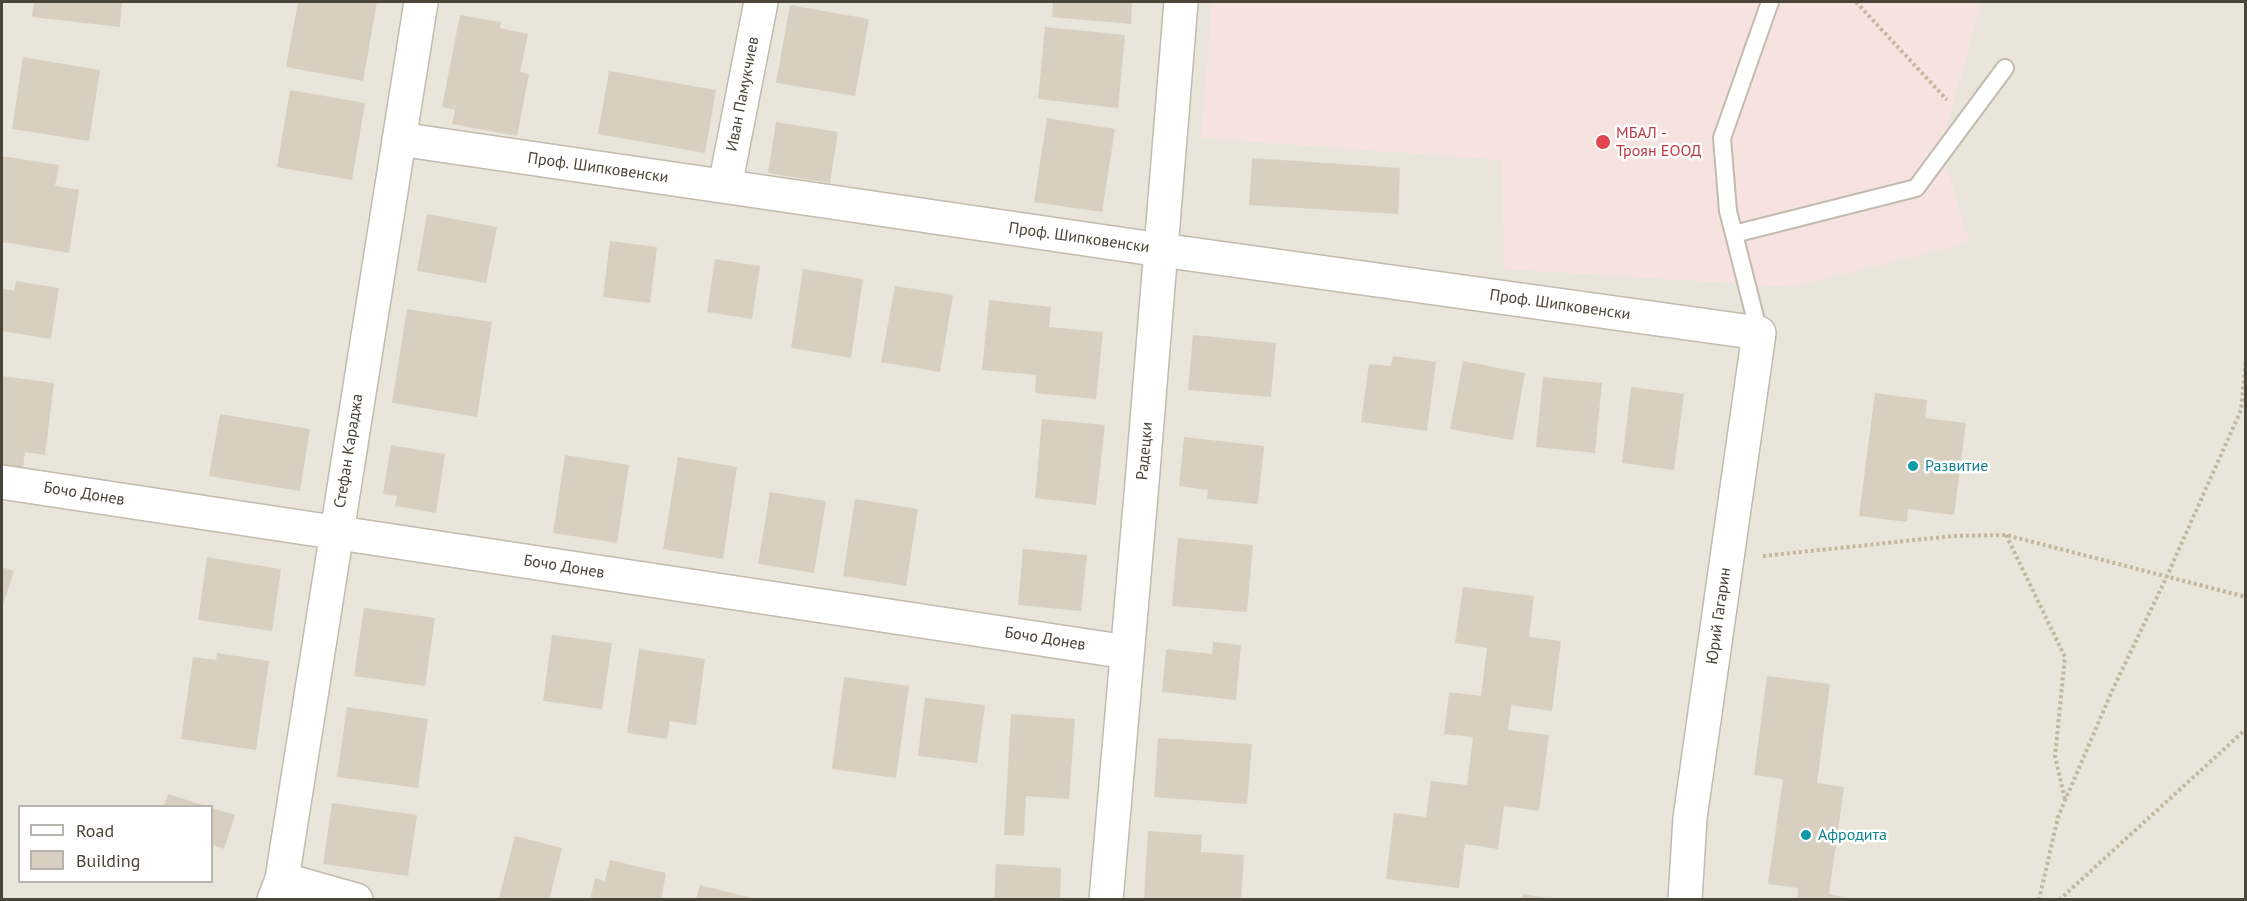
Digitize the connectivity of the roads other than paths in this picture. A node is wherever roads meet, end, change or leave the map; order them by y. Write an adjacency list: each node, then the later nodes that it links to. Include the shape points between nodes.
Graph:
1 (421, 2): 6 (street, Стефан Караджа)
2 (761, 2): 7 (street, Иван Памукчиев)
3 (1181, 2): 9 (street, Радецки)
4 (1770, 2): 8 (lane, via 1722,138 1728,211)
5 (2005, 68): 8 (lane, via 1916,188)
6 (399, 139): 7 (street, Проф. Шипковенски); 12 (street, Стефан Караджа)
7 (725, 186): 9 (street, Проф. Шипковенски)
8 (1734, 234): 10 (lane)
9 (1161, 250): 10 (street, Проф. Шипковенски); 13 (street, Радецки)
10 (1759, 333): 17 (street, Юрий Гагарин, via 1690,818)
11 (2, 482): 12 (street, Бочо Донев)
12 (336, 533): 13 (street, Бочо Донев); 14 (street, Стефан Караджа)
13 (1127, 652): 16 (street, Радецки)
14 (278, 889): 15 (street)
15 (356, 900)
16 (1106, 900)
17 (1685, 900)

